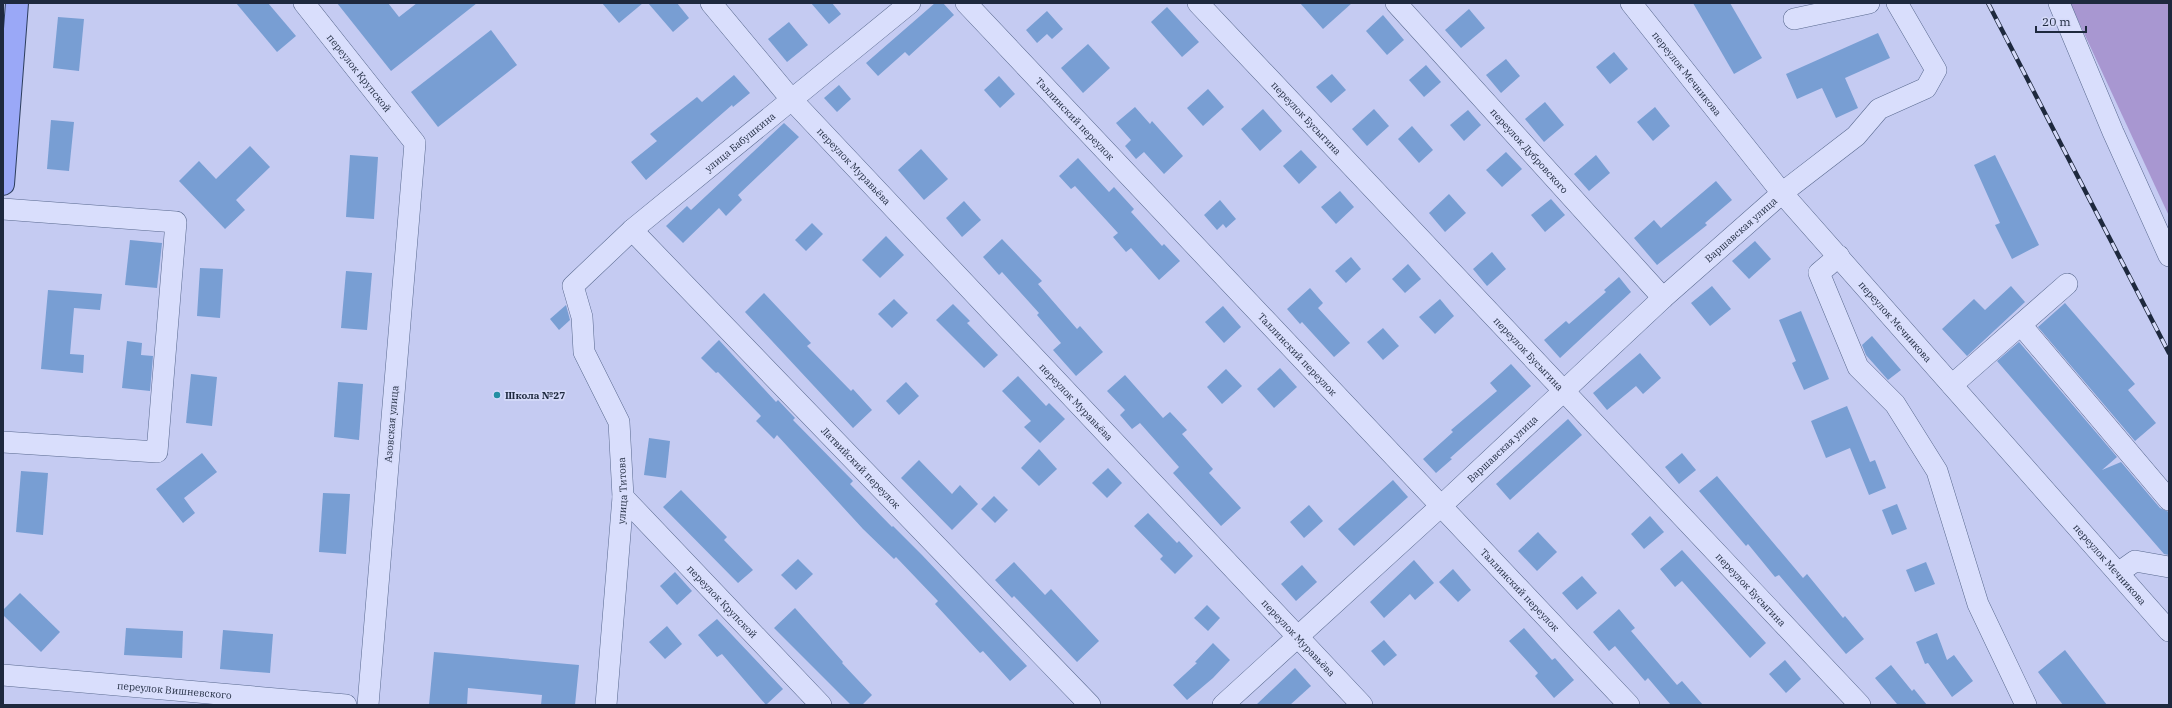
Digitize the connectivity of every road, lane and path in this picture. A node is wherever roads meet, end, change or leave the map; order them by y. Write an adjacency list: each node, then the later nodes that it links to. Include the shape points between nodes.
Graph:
1 (17, 3): 15 (main road)
2 (304, 3): 14 (street, переулок Крупской)
3 (711, 3): 13 (street, переулок Муравьёва)
4 (910, 3): 13 (street, улица Бабушкина)
5 (966, 3): 30 (street, Таллинский переулок)
6 (1198, 3): 26 (street, переулок Бусыгина)
7 (1396, 3): 23 (street, переулок Дубровского)
8 (1631, 3): 16 (street, переулок Мечникова)
9 (1869, 3): 12 (street)
10 (1897, 3): 16 (street, Варшавская улица, via 1936,70 1926,88 1879,109 1856,136)
11 (2059, 3): 20 (street)
12 (1794, 19)
13 (791, 99): 18 (street, улица Бабушкина); 34 (street, переулок Муравьёва)
14 (415, 143): 37 (street, Азовская улица)
15 (3, 184)
16 (1782, 193): 19 (street, переулок Мечникова); 23 (street, Варшавская улица)
17 (3, 209): 27 (street, via 176,222 157,452)
18 (632, 230): 22 (street, улица Бабушкина); 40 (street, Латвийский переулок)
19 (1838, 256): 25 (street, переулок Мечникова); 45 (street, via 1819,273 1858,367 1896,404 1937,471 1978,604)
20 (2169, 256)
21 (2067, 284): 24 (street)
22 (573, 286): 28 (street, улица Титова, via 582,317 584,352 619,422)
23 (1663, 298): 26 (street, Варшавская улица)
24 (2021, 325): 25 (street); 29 (street)
25 (1952, 385): 32 (street, переулок Мечникова)
26 (1563, 390): 30 (street, Варшавская улица); 44 (street, переулок Бусыгина)
27 (3, 442)
28 (623, 497): 38 (street, улица Титова); 39 (street, переулок Крупской)
29 (2169, 500)
30 (1441, 506): 34 (street, Варшавская улица); 43 (street, Таллинский переулок)
31 (2169, 567): 32 (street, via 2135,560)
32 (2118, 573): 33 (street, переулок Мечникова)
33 (2169, 631)
34 (1298, 636): 41 (street, Варшавская улица); 42 (street, переулок Муравьёва)
35 (3, 675): 36 (street, переулок Вишневского)
36 (346, 705)
37 (368, 705)
38 (606, 705)
39 (821, 705)
40 (1090, 705)
41 (1223, 705)
42 (1362, 705)
43 (1629, 705)
44 (1860, 705)
45 (2026, 705)

